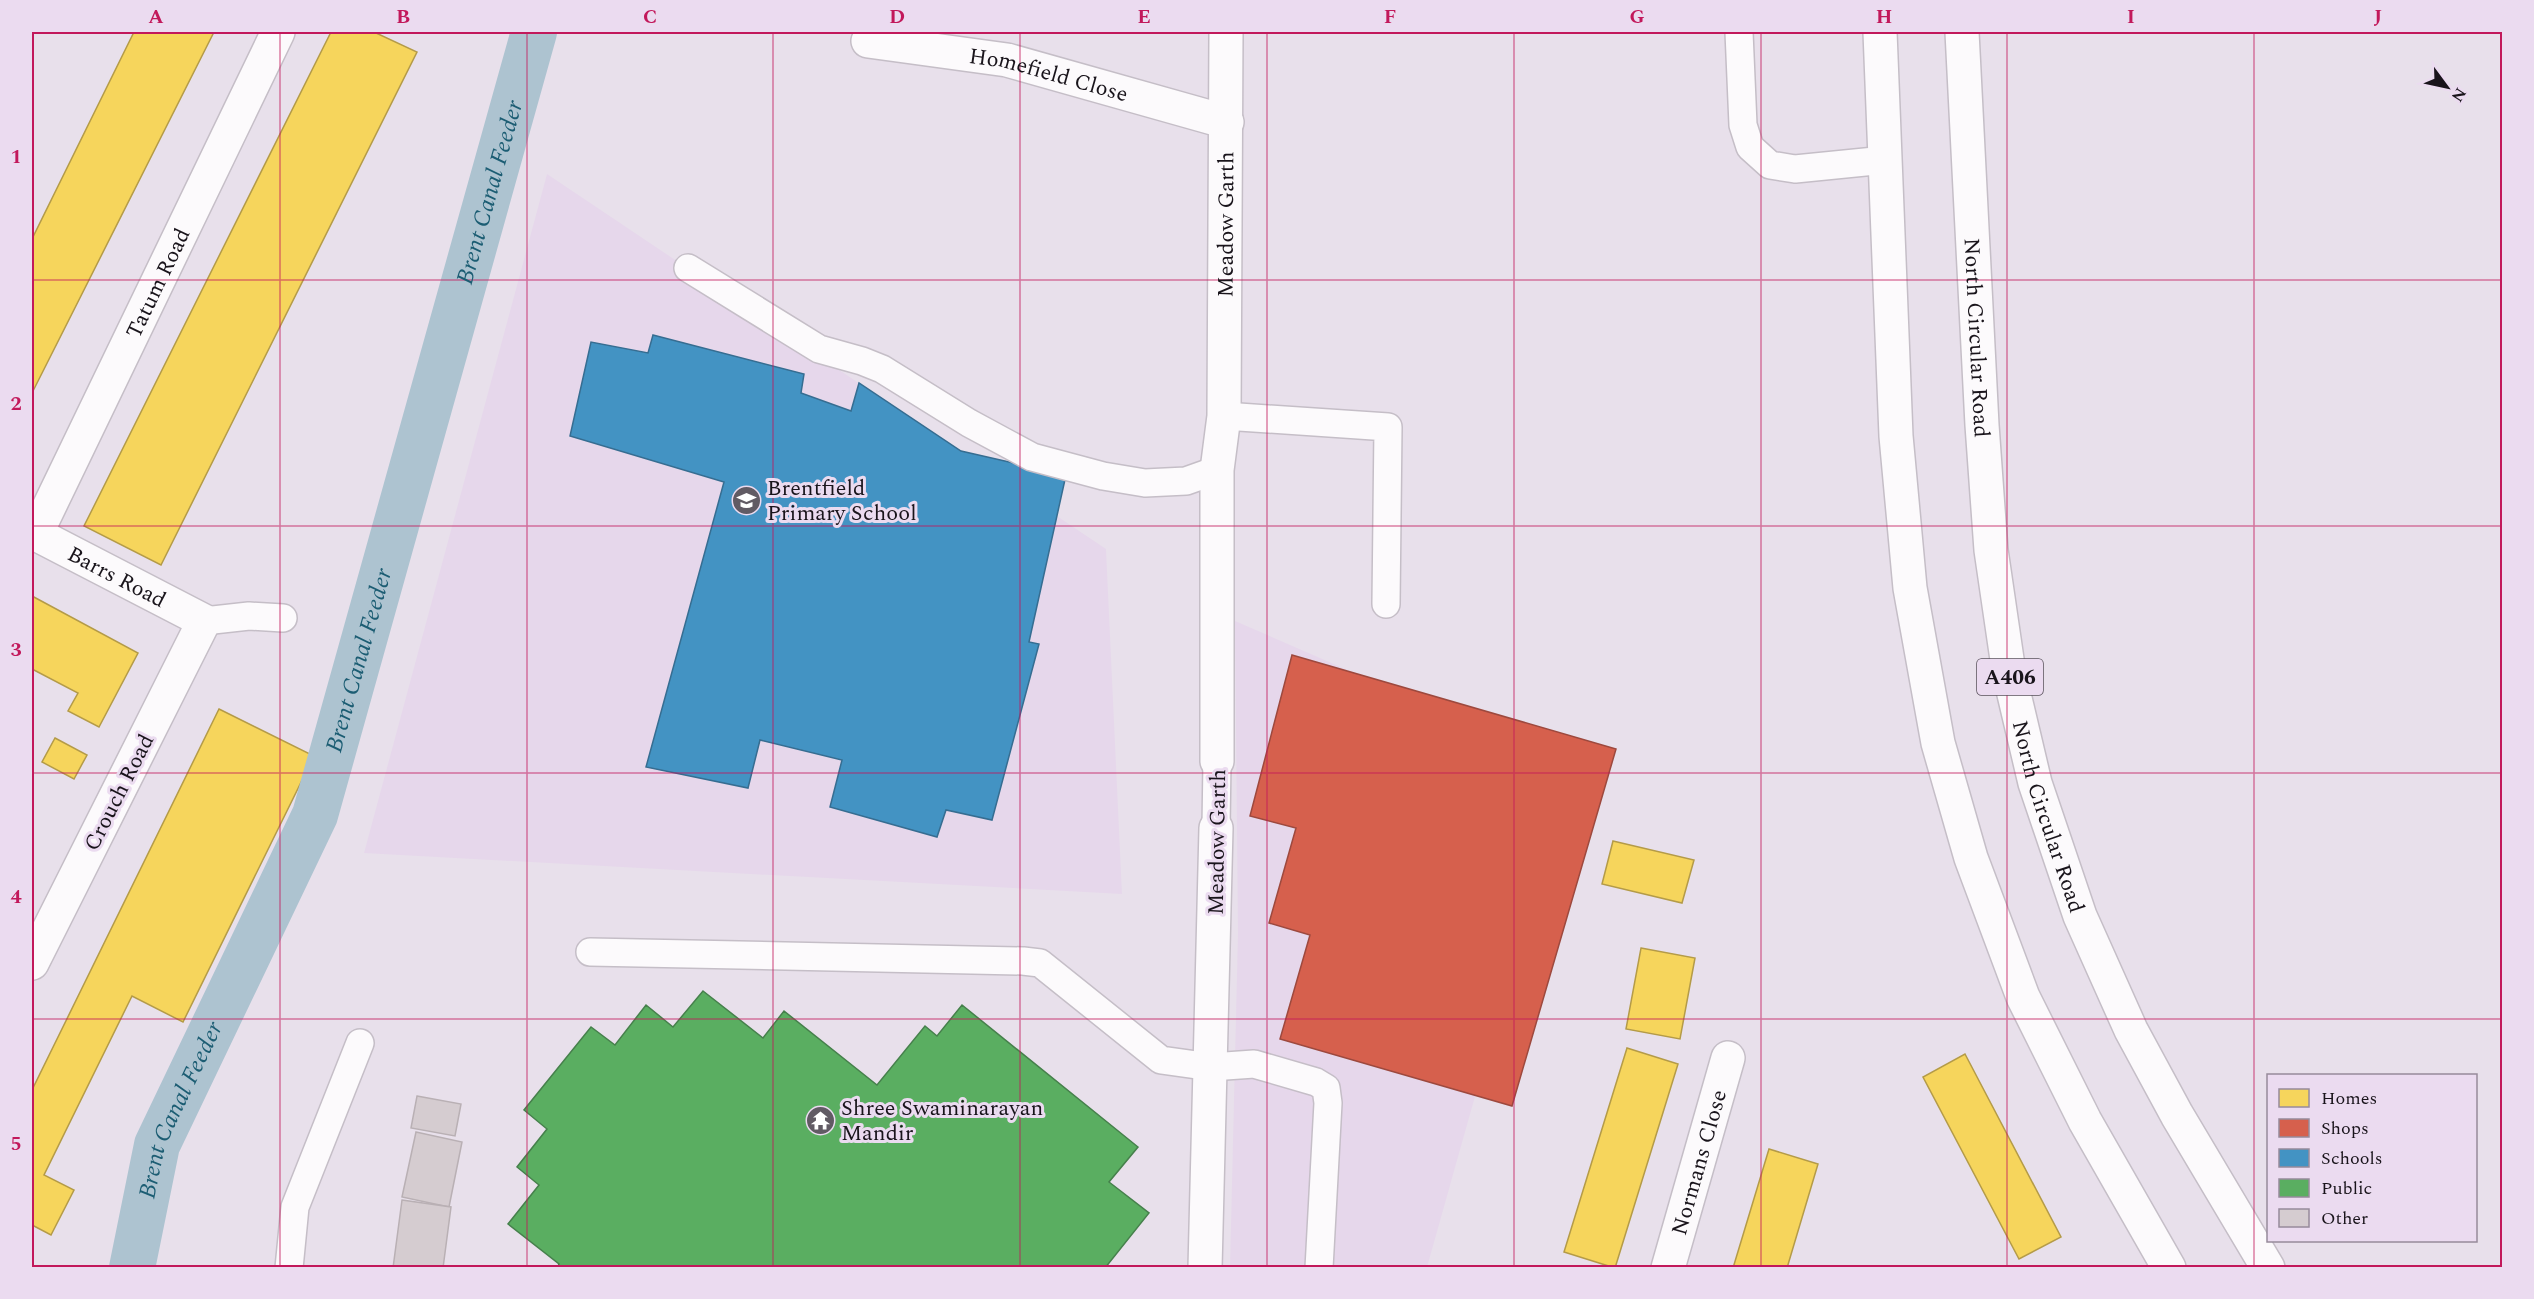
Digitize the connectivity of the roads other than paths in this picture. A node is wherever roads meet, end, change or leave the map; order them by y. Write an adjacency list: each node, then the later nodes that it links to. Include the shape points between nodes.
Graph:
1 (278, 32): 12 (main road, Tatum Road)
2 (1226, 32): 7 (main road, Meadow Garth)
3 (1739, 32): 8 (lane, via 1743,125 1750,147 1770,165 1795,169)
4 (1880, 32): 8 (main road)
5 (1962, 32): 28 (main road, North Circular Road / A406, via 1991,550 2009,673 2035,783 2080,916 2131,1030)
6 (868, 41): 7 (main road, Homefield Close, via 1007,60)
7 (1227, 122): 10 (main road, Meadow Garth)
8 (1885, 160): 27 (main road, via 1896,436 1910,588 1938,743 1971,858 2023,997 2085,1121)
9 (688, 268): 11 (lane, via 812,344 882,369 1032,457 1145,483 1186,481)
10 (1224, 416): 11 (main road, Meadow Garth); 13 (lane, via 1388,427)
11 (1217, 470): 16 (main road, Meadow Garth)
12 (34, 533): 15 (main road, Barrs Road)
13 (1386, 604)
14 (283, 618): 15 (lane, via 249,616)
15 (204, 621): 19 (main road, Crouch Road)
16 (1218, 761): 17 (lane, Meadow Garth)
17 (1216, 828): 22 (main road, Meadow Garth)
18 (590, 951): 22 (lane, via 1040,963 1161,1060)
19 (32, 963)
20 (360, 1043): 23 (lane, via 296,1207)
21 (1728, 1058): 26 (main road, Normans Close)
22 (1211, 1066): 24 (main road, Meadow Garth); 25 (lane, via 1254,1064 1326,1088)
23 (289, 1268)
24 (1204, 1268)
25 (1319, 1268)
26 (1668, 1268)
27 (2169, 1268)
28 (2268, 1268)

